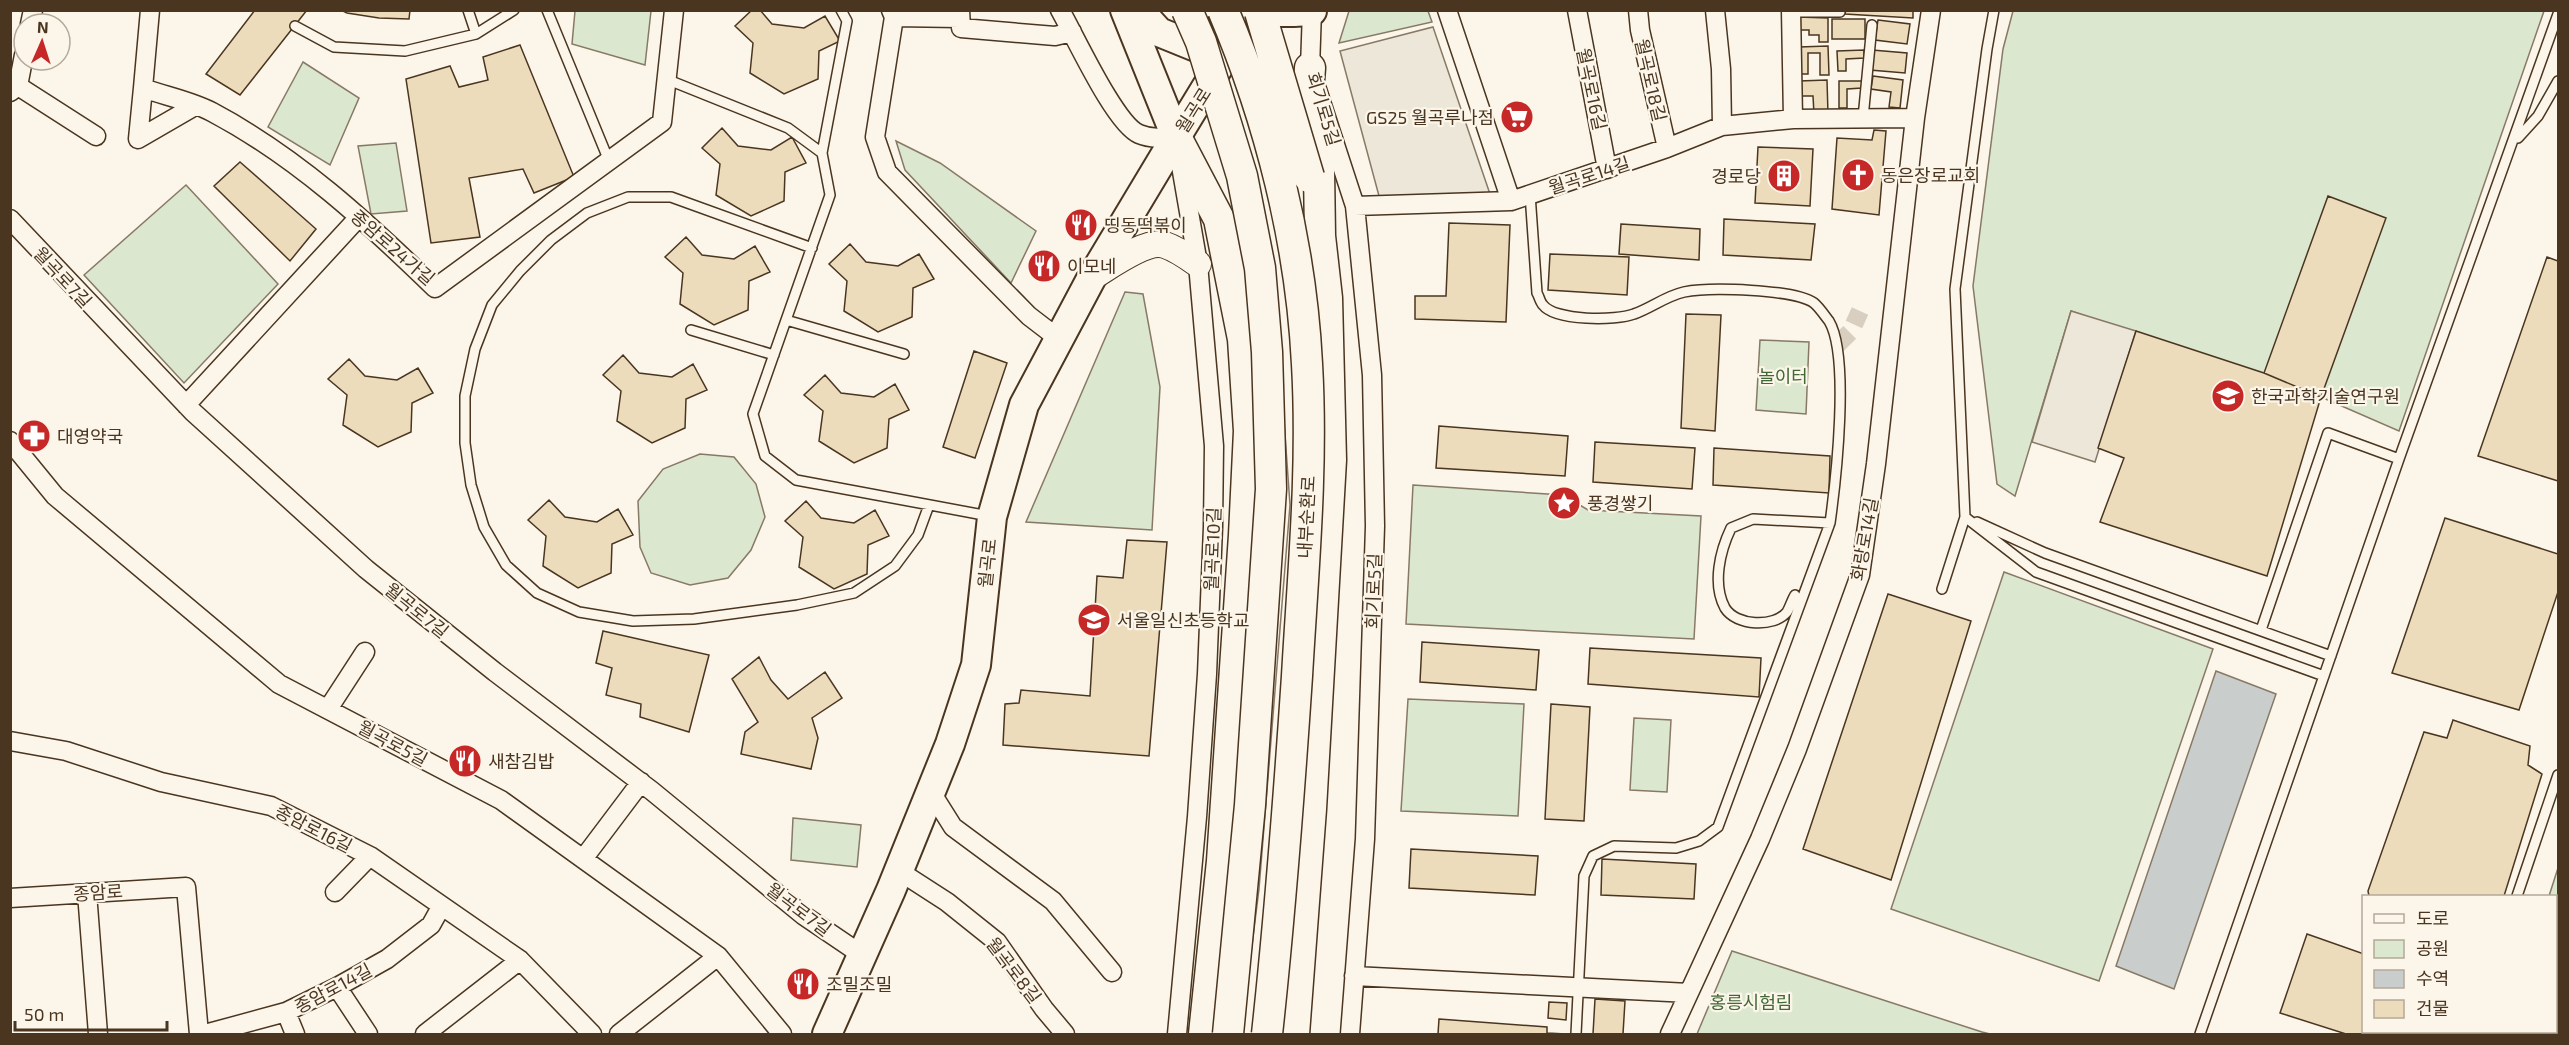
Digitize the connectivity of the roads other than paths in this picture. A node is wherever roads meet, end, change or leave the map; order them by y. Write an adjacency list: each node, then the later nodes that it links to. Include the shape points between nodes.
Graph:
1 (150, 10): 34 (street)
2 (468, 10): 28 (lane)
3 (514, 10): 28 (lane)
4 (547, 10): 46 (lane)
5 (674, 10): 31 (street, 종암로24가길)
6 (840, 10): 45 (lane, via 848,21)
7 (1060, 10): 27 (street)
8 (1125, 10): 42 (main road)
9 (1139, 10): 29 (main road, via 1159,32 1196,47)
10 (1187, 10): 110 (highway, 내부순환로, bridge, via 1201,42 1242,176 1260,268 1267,352 1271,489 1250,805)
11 (1223, 10): 111 (highway, 내부순환로, bridge, via 1254,93 1284,202 1298,275 1308,371 1303,579 1286,850)
12 (1447, 10): 49 (street)
13 (1577, 10): 47 (street, 월곡로16길)
14 (1638, 10): 44 (street, 월곡로18길)
15 (1714, 10): 40 (street)
16 (1931, 10): 38 (street, 화랑로14길)
17 (1994, 10): 67 (lane, via 1955,289)
18 (1260, 11): 19 (main road, bridge); 29 (main road, 월곡로, bridge); 53 (highway, bridge, via 1309,177)
19 (1305, 11): 32 (street, 회기로5길)
20 (1791, 11): 21 (lane); 39 (street)
21 (1840, 12)
22 (893, 14): 23 (street); 59 (street, via 875,136 888,172 1029,316)
23 (959, 14): 27 (street, via 961,28 1054,36)
24 (2559, 14): 43 (lane)
25 (1872, 25): 37 (lane)
26 (295, 26): 28 (lane, via 334,47 405,51)
27 (1072, 32): 42 (street, via 1109,102 1137,133 1156,138)
28 (476, 34)
29 (1229, 50): 42 (main road, 월곡로)
30 (19, 72): 35 (street)
31 (666, 79): 45 (lane, via 788,128); 46 (street, 종암로24가길, via 662,122)
32 (1309, 80): 50 (street, 회기로5길); 53 (highway, via 1319,170)
33 (2559, 81): 43 (lane, via 2538,116)
34 (143, 88): 36 (street, 종암로24가길); 36 (street, via 138,139)
35 (14, 89): 41 (street)
36 (195, 106): 51 (street, 종암로24가길, via 211,111 301,167)
37 (1863, 118): 38 (street, 월곡로14길); 39 (street, 월곡로14길)
38 (1915, 118): 95 (street, 화랑로14길, via 1860,574 1797,749)
39 (1793, 119): 40 (street, 월곡로14길)
40 (1722, 126): 44 (street, 월곡로14길)
41 (96, 136)
42 (1176, 137): 55 (street, 월곡로10길); 56 (main road, 월곡로); 109 (highway, via 1218,219 1243,339 1249,431 1222,861)
43 (2514, 142): 64 (lane)
44 (1667, 148): 47 (street, 월곡로14길)
45 (822, 153): 54 (lane, via 830,195)
46 (609, 160): 51 (street, 종암로24가길, via 435,288)
47 (1607, 168): 48 (street, 월곡로14길)
48 (1530, 194): 49 (street, 월곡로14길); 68 (lane, via 1537,293 1543,306 1560,316 1610,319 1634,315 1683,292 1707,290 1787,294 1814,303 1829,321 1840,369)
49 (1511, 201): 50 (street)
50 (1355, 206): 92 (street, 회기로5길, via 1372,375 1375,526 1365,838)
51 (359, 217): 62 (street)
52 (10, 219): 62 (street, 월곡로7길)
53 (1320, 236): 112 (highway, via 1327,298 1331,459)
54 (812, 248): 57 (lane); 65 (lane, via 671,197 628,197 587,213 551,240 492,305 475,349 465,396 465,442 471,485 484,527 506,565 537,594 579,612 633,621 694,619 854,593 895,566 918,535)
55 (1198, 264): 56 (main road, via 1165,245 1154,244); 108 (street, 월곡로10길, via 1214,446 1214,527 1197,817)
56 (1092, 277): 59 (main road, 월곡로)
57 (786, 320): 60 (lane); 61 (lane)
58 (690, 330): 61 (lane)
59 (1059, 339): 66 (main road, 월곡로, via 1024,405)
60 (904, 354)
61 (774, 355): 65 (lane, via 753,414 765,456 796,480)
62 (186, 405): 78 (street, 월곡로7길, via 366,569)
63 (10, 441): 75 (street, 월곡로5길, via 55,496 279,684)
64 (2399, 459): 71 (lane, via 2328,433); 73 (lane)
65 (929, 506): 66 (lane)
66 (992, 516): 79 (main road, 월곡로, via 976,664)
67 (1965, 518): 69 (lane); 71 (lane, via 2045,553); 74 (lane, via 2036,572)
68 (1830, 523): 70 (lane, via 1753,519 1731,528 1721,550 1719,592 1726,610 1744,622 1769,623 1786,613); 93 (lane, via 1718,827 1699,842 1676,848 1614,846 1593,856 1584,876)
69 (1942, 589)
70 (1795, 595)
71 (2260, 630): 73 (lane)
72 (364, 652): 75 (street)
73 (2331, 656): 74 (lane)
74 (2324, 676): 116 (lane)
75 (328, 709): 81 (street, 월곡로5길, via 501,800)
76 (10, 741): 80 (street, 종암로16길, via 66,751 161,782 272,806)
77 (2559, 775): 85 (lane)
78 (641, 782): 81 (street); 88 (street, 월곡로7길, via 803,915)
79 (931, 792): 82 (main road, 월곡로); 91 (street, via 953,827 1053,901)
80 (370, 856): 83 (street); 87 (street, 종암로16길)
81 (583, 859): 89 (street, 월곡로5길)
82 (899, 871): 88 (main road, 월곡로); 107 (street, 월곡로8길, via 947,902 997,942)
83 (335, 892)
84 (87, 893): 86 (street, 종암로); 97 (street); 98 (street, 종암로, via 186,887)
85 (2518, 895)
86 (10, 898)
87 (441, 907): 90 (street, 종암로16길); 94 (street, 종암로14길, via 431,925 387,960)
88 (862, 955): 106 (main road, 월곡로)
89 (718, 956): 104 (street); 105 (street, 월곡로5길)
90 (520, 960): 102 (street); 103 (street, 종암로16길)
91 (1112, 972)
92 (1354, 976): 93 (street); 113 (street, 회기로5길)
93 (1579, 986): 95 (street); 114 (lane)
94 (337, 987): 96 (street, 종암로14길); 101 (street)
95 (1689, 993): 115 (street, 화랑로14길)
96 (286, 1012): 99 (street, 종암로14길); 100 (street)
97 (98, 1035)
98 (199, 1035)
99 (205, 1035)
100 (295, 1035)
101 (368, 1035)
102 (425, 1035)
103 (592, 1035)
104 (619, 1035)
105 (782, 1035)
106 (827, 1035)
107 (1065, 1035)
108 (1177, 1035)
109 (1204, 1035)
110 (1228, 1035)
111 (1267, 1035)
112 (1294, 1035)
113 (1350, 1035)
114 (1576, 1035)
115 (1670, 1035)
116 (2200, 1035)

